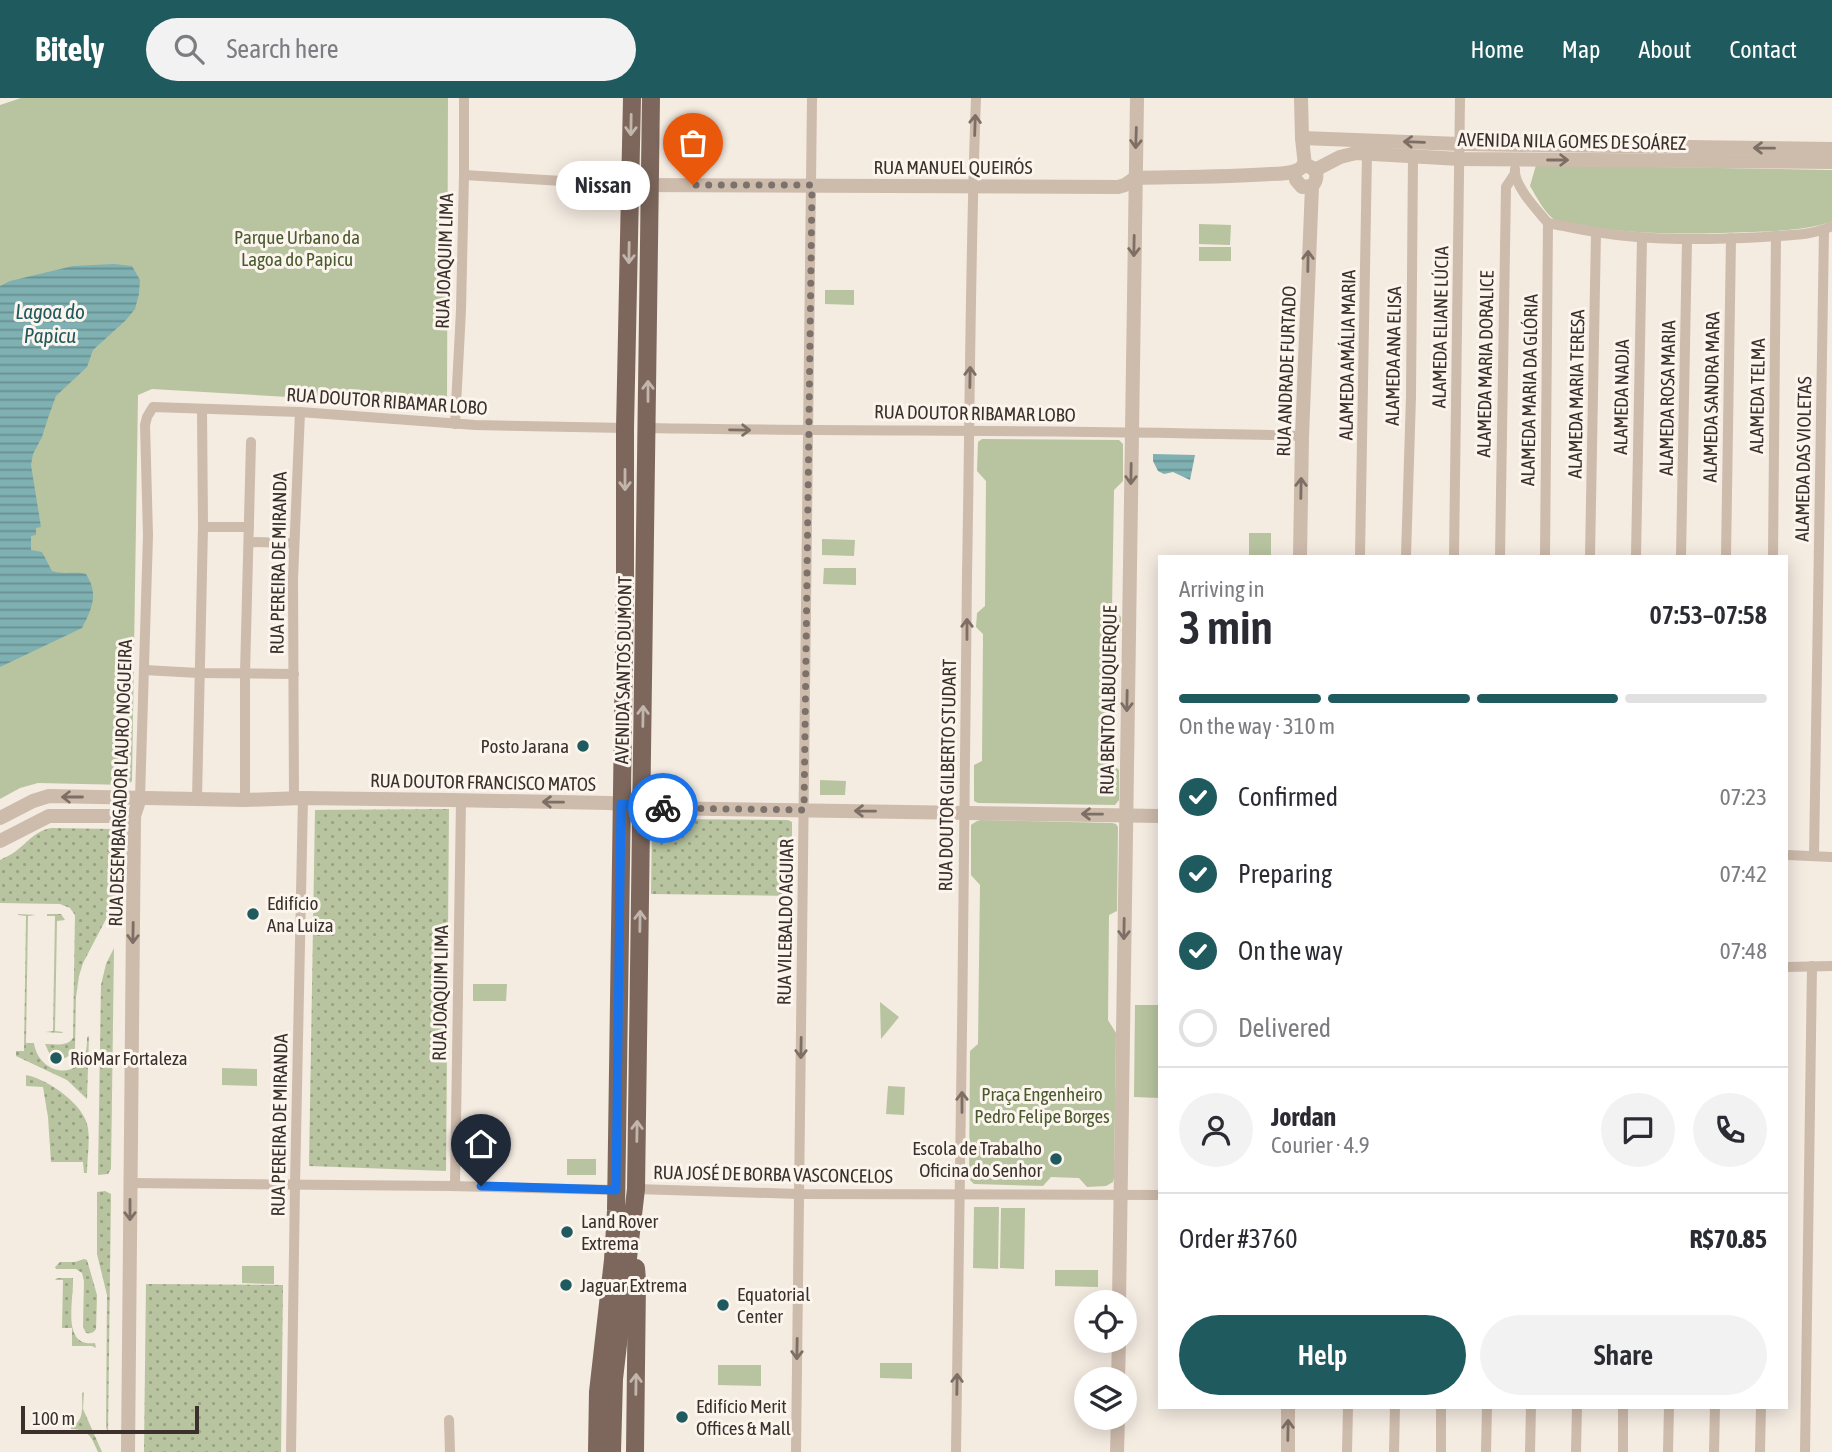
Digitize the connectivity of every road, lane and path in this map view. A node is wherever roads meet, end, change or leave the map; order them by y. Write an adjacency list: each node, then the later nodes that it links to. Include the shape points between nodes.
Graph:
1 (464, 98): 19 (street, RUA JOAQUIM LIMA)
2 (632, 98): 22 (main road, AVENIDA SANTOS DUMONT, one-way to 22)
3 (651, 98): 23 (main road, AVENIDA SANTOS DUMONT)
4 (812, 98): 24 (street, RUA VILEBALDO AGUIAR)
5 (976, 98): 25 (street, RUA DOUTOR GILBERTO STUDART, one-way to 5)
6 (1137, 98): 21 (street, RUA BENTO ALBUQUERQUE, one-way to 21)
7 (1301, 98): 9 (street)
8 (1460, 98): 11 (street, ALAMEDA ELIANE LÚCIA)
9 (1301, 138): 10 (street, AVENIDA NILA GOMES DE SOÁREZ); 18 (street)
10 (1350, 140): 11 (street, AVENIDA NILA GOMES DE SOÁREZ, one-way to 10); 18 (street)
11 (1460, 144): 12 (street, AVENIDA NILA GOMES DE SOÁREZ, one-way to 11); 15 (street, ALAMEDA ELIANE LÚCIA)
12 (1832, 149)
13 (1367, 153): 14 (street, AVENIDA NILA GOMES DE SOÁREZ); 18 (street, AVENIDA NILA GOMES DE SOÁREZ, via 1340,157); 49 (street, ALAMEDA AMÁLIA MARIA)
14 (1413, 156): 15 (street, AVENIDA NILA GOMES DE SOÁREZ); 50 (street, ALAMEDA ANA ELISA)
15 (1460, 159): 16 (street, AVENIDA NILA GOMES DE SOÁREZ); 51 (street, ALAMEDA ELIANE LÚCIA)
16 (1516, 159): 17 (street, AVENIDA NILA GOMES DE SOÁREZ, one-way to 17); 20 (street, ALAMEDA MARIA DORALICE)
17 (1832, 162)
18 (1305, 171): 21 (street, RUA MANUEL QUEIRÓS); 42 (street, RUA ANDRADE FURTADO, one-way to 18, via 1312,186 1317,181)
19 (464, 175): 22 (street); 36 (street, RUA JOAQUIM LIMA)
20 (1514, 175): 26 (street); 52 (street, ALAMEDA MARIA DORALICE, via 1506,187)
21 (1135, 178): 25 (street, RUA MANUEL QUEIRÓS, via 1118,187); 41 (street, RUA BENTO ALBUQUERQUE, one-way to 41)
22 (630, 185): 23 (street, RUA MANUEL QUEIRÓS); 37 (main road, AVENIDA SANTOS DUMONT, one-way to 37)
23 (650, 185): 24 (street, RUA MANUEL QUEIRÓS); 38 (main road, AVENIDA SANTOS DUMONT, one-way to 23)
24 (812, 185): 25 (street, RUA MANUEL QUEIRÓS); 40 (street, RUA VILEBALDO AGUIAR)
25 (973, 187): 39 (street, RUA DOUTOR GILBERTO STUDART, one-way to 25)
26 (1548, 223): 28 (street); 53 (street, ALAMEDA MARIA DA GLÓRIA)
27 (1828, 228): 29 (street); 82 (street, ALAMEDA DAS VIOLETAS)
28 (1596, 232): 30 (street); 54 (street, ALAMEDA MARIA TERESA)
29 (1776, 236): 31 (street); 58 (street, ALAMEDA TELMA)
30 (1642, 238): 32 (street); 55 (street, ALAMEDA NADJA)
31 (1731, 239): 32 (street); 57 (street, ALAMEDA SANDRA MARA)
32 (1687, 240): 56 (street, ALAMEDA ROSA MARIA)
33 (202, 409): 34 (street, RUA DOUTOR RIBAMAR LOBO, via 153,407); 35 (street, RUA DOUTOR RIBAMAR LOBO); 44 (street)
34 (149, 411): 63 (street, RUA DESEMBARGADOR LAURO NOGUEIRA, via 145,425)
35 (299, 412): 36 (street, RUA DOUTOR RIBAMAR LOBO); 47 (street, RUA PEREIRA DE MIRANDA)
36 (455, 424): 37 (street, RUA DOUTOR RIBAMAR LOBO)
37 (625, 428): 59 (main road, AVENIDA SANTOS DUMONT, one-way to 59)
38 (648, 428): 40 (street, RUA DOUTOR RIBAMAR LOBO, one-way to 40); 60 (main road, AVENIDA SANTOS DUMONT)
39 (969, 429): 40 (street, RUA DOUTOR RIBAMAR LOBO); 41 (street, RUA DOUTOR RIBAMAR LOBO); 75 (street, RUA DOUTOR GILBERTO STUDART, one-way to 39)
40 (809, 431): 74 (street, RUA VILEBALDO AGUIAR)
41 (1132, 432): 42 (street, RUA DOUTOR RIBAMAR LOBO); 76 (street, RUA BENTO ALBUQUERQUE, one-way to 76)
42 (1302, 436): 48 (street, RUA ANDRADE FURTADO, one-way to 42)
43 (251, 442): 45 (street)
44 (203, 527): 45 (street); 64 (street)
45 (249, 527): 46 (street)
46 (250, 542): 47 (street); 65 (street)
47 (294, 543): 66 (street, RUA PEREIRA DE MIRANDA)
48 (1300, 555)
49 (1360, 555)
50 (1406, 555)
51 (1454, 555)
52 (1500, 555)
53 (1545, 555)
54 (1590, 555)
55 (1636, 555)
56 (1681, 555)
57 (1726, 555)
58 (1773, 555)
59 (625, 582): 60 (main road); 61 (main road, AVENIDA SANTOS DUMONT)
60 (646, 583): 62 (main road, AVENIDA SANTOS DUMONT)
61 (623, 613): 62 (main road); 72 (main road, AVENIDA SANTOS DUMONT)
62 (645, 613): 73 (main road, AVENIDA SANTOS DUMONT, one-way to 62)
63 (145, 670): 64 (street); 67 (street, RUA DESEMBARGADOR LAURO NOGUEIRA)
64 (199, 673): 65 (street); 68 (street)
65 (245, 673): 66 (street); 70 (street)
66 (294, 674): 69 (street, RUA PEREIRA DE MIRANDA)
67 (140, 798): 68 (street, RUA DOUTOR FRANCISCO MATOS); 77 (street, RUA DESEMBARGADOR LAURO NOGUEIRA); 79 (street, RUA DOUTOR FRANCISCO MATOS, one-way to 79, via 41,797)
68 (197, 799): 70 (street, RUA DOUTOR FRANCISCO MATOS)
69 (298, 799): 70 (street, RUA DOUTOR FRANCISCO MATOS); 71 (street, RUA DOUTOR FRANCISCO MATOS); 90 (street, RUA PEREIRA DE MIRANDA)
70 (244, 800)
71 (461, 801): 72 (street, RUA DOUTOR FRANCISCO MATOS, one-way to 71); 91 (street, RUA JOAQUIM LIMA)
72 (621, 804): 73 (street, RUA DOUTOR FRANCISCO MATOS); 87 (main road, AVENIDA SANTOS DUMONT)
73 (642, 806): 74 (street, RUA DOUTOR FRANCISCO MATOS); 88 (main road, AVENIDA SANTOS DUMONT, one-way to 73)
74 (804, 810): 75 (street, RUA DOUTOR FRANCISCO MATOS, one-way to 74); 94 (street, RUA VILEBALDO AGUIAR, one-way to 94)
75 (964, 812): 76 (street, RUA DOUTOR FRANCISCO MATOS, one-way to 75); 95 (street, RUA DOUTOR GILBERTO STUDART, one-way to 75)
76 (1125, 815): 78 (street, RUA DOUTOR FRANCISCO MATOS); 96 (street, RUA BENTO ALBUQUERQUE, one-way to 96)
77 (134, 816): 80 (street, via 49,816); 89 (street, RUA DESEMBARGADOR LAURO NOGUEIRA, one-way to 89)
78 (1158, 816)
79 (0, 818)
80 (0, 841)
81 (1788, 855): 82 (street)
82 (1814, 856): 83 (street)
83 (1832, 857)
84 (1812, 966): 85 (street); 86 (street); 133 (street)
85 (1832, 966)
86 (1788, 967)
87 (618, 989): 88 (main road); 93 (main road, AVENIDA SANTOS DUMONT)
88 (639, 989): 92 (main road, AVENIDA SANTOS DUMONT, one-way to 88)
89 (130, 1183): 90 (street); 113 (street, RUA DESEMBARGADOR LAURO NOGUEIRA, one-way to 113)
90 (295, 1185): 91 (street); 114 (street, RUA PEREIRA DE MIRANDA)
91 (455, 1186): 93 (street)
92 (636, 1189): 94 (street, RUA JOSÉ DE BORBA VASCONCELOS); 98 (main road, AVENIDA SANTOS DUMONT)
93 (616, 1190): 116 (main road, AVENIDA SANTOS DUMONT)
94 (799, 1194): 95 (street, RUA JOSÉ DE BORBA VASCONCELOS); 119 (street, RUA VILEBALDO AGUIAR, one-way to 119)
95 (961, 1194): 96 (street, RUA JOSÉ DE BORBA VASCONCELOS); 120 (street, RUA DOUTOR GILBERTO STUDART, one-way to 95)
96 (1121, 1194): 97 (street, RUA JOSÉ DE BORBA VASCONCELOS); 99 (street, RUA BENTO ALBUQUERQUE)
97 (1158, 1195)
98 (631, 1248): 117 (main road, AVENIDA SANTOS DUMONT, via 614,1379); 118 (main road, one-way to 98, via 637,1280)
99 (1119, 1290)
100 (1288, 1409): 122 (street, one-way to 100)
101 (1348, 1409): 123 (street)
102 (1395, 1409): 124 (street)
103 (1441, 1409): 125 (street)
104 (1487, 1409): 126 (street)
105 (1531, 1409): 127 (street)
106 (1577, 1409): 128 (street)
107 (1623, 1409): 129 (street)
108 (1669, 1409): 130 (street)
109 (1715, 1409): 131 (street)
110 (1760, 1409): 132 (street)
111 (449, 1420): 115 (street)
112 (1118, 1430): 121 (street)
113 (128, 1452)
114 (292, 1452)
115 (450, 1452)
116 (597, 1452)
117 (612, 1452)
118 (635, 1452)
119 (796, 1452)
120 (956, 1452)
121 (1117, 1452)
122 (1288, 1452)
123 (1347, 1452)
124 (1394, 1452)
125 (1441, 1452)
126 (1486, 1452)
127 (1530, 1452)
128 (1576, 1452)
129 (1623, 1452)
130 (1668, 1452)
131 (1714, 1452)
132 (1760, 1452)
133 (1805, 1452)

